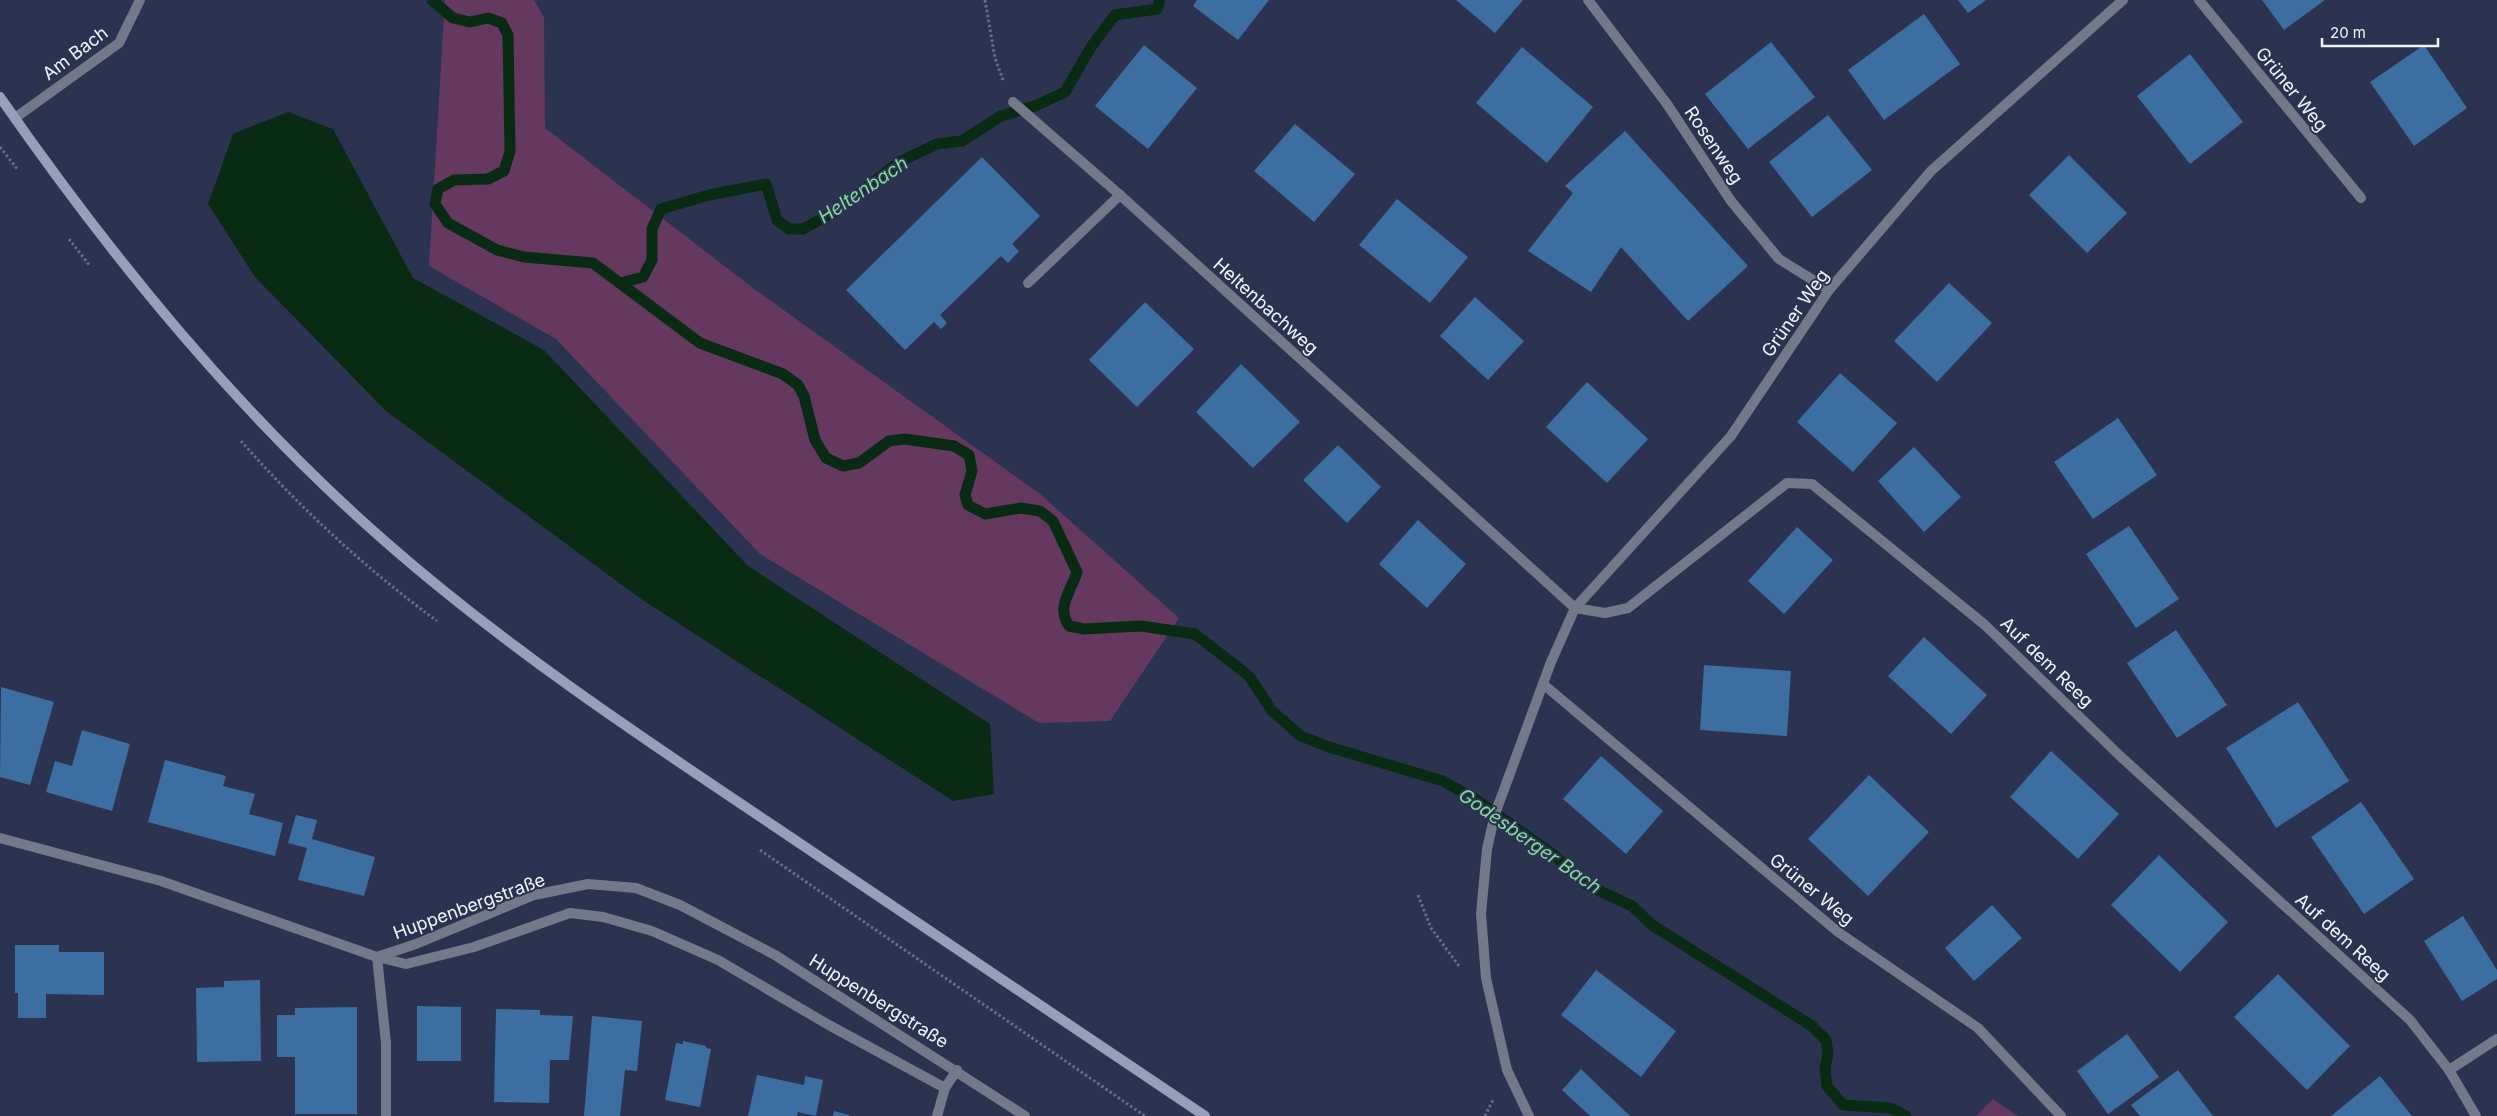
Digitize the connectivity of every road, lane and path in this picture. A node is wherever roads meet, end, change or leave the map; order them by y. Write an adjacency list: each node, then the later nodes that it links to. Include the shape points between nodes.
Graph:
1 (140, 0): 8 (street, Am Bach, via 119,43)
2 (985, 0): 7 (path, via 995,58)
3 (1588, 0): 12 (street, Rosenweg, via 1667,104 1732,201 1779,260)
4 (2123, 0): 12 (street, Grüner Weg, via 1931,172)
5 (2199, 0): 10 (street, Grüner Weg)
6 (0, 97): 8 (main road)
7 (1013, 102): 9 (street, Heltenbachweg)
8 (14, 118): 26 (main road, via 200,357 308,470 456,601 643,738)
9 (1120, 195): 11 (street); 13 (street, Heltenbachweg)
10 (2361, 198)
11 (1028, 283)
12 (1828, 290): 13 (street, Grüner Weg, via 1731,436)
13 (1575, 608): 14 (street, Grüner Weg); 21 (street, Auf dem Reeg, via 1605,613 1628,608 1787,483 1812,484 1985,625 2119,755 2410,1020)
14 (1543, 684): 18 (street, Grüner Weg, via 1495,814 1487,849 1481,914); 28 (street, Grüner Weg, via 1838,932 1978,1028)
15 (0, 838): 17 (street, Huppenbergstraße, via 160,881)
16 (1418, 895): 18 (path, via 1431,928 1466,977)
17 (377, 957): 20 (street, Huppenbergstraße, via 534,895 588,884 636,888 680,906 775,955); 22 (street, via 406,964 474,947 570,913 604,917 652,931 718,960); 23 (street, via 386,1043)
18 (1486, 978): 27 (street, Grüner Weg, via 1506,1070)
19 (2497, 1040): 21 (street)
20 (957, 1070): 22 (street); 25 (street, Huppenbergstraße)
21 (2449, 1070): 29 (street, Auf dem Reeg)
22 (945, 1088): 24 (street)
23 (386, 1116)
24 (937, 1116)
25 (1025, 1116)
26 (1205, 1116)
27 (1530, 1116)
28 (2061, 1116)
29 (2476, 1116)

